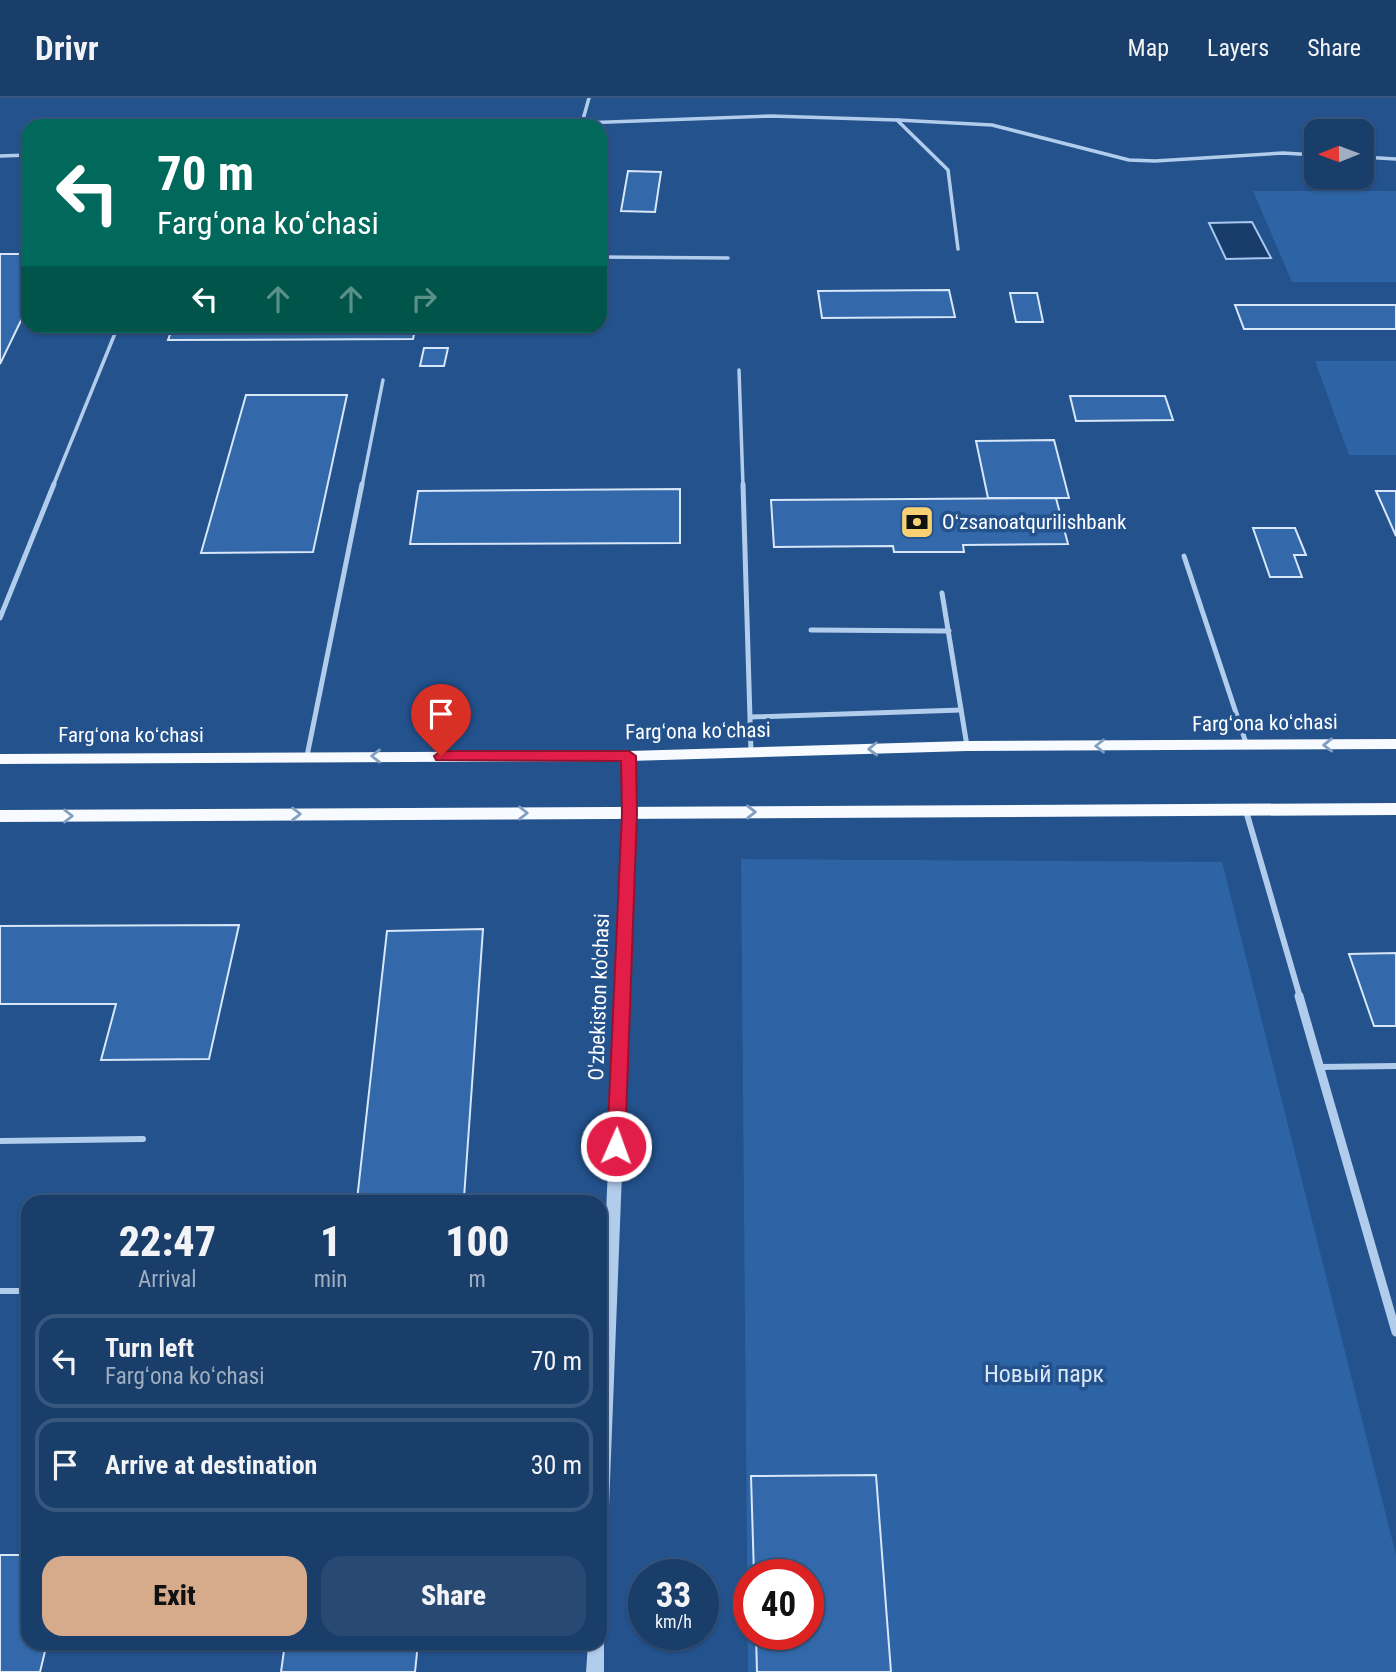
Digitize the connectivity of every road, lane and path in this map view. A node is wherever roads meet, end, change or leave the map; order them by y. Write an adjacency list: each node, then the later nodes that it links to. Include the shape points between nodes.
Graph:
1 (589, 98): 2 (lane)
2 (583, 119)
3 (897, 120): 4 (lane, via 772,116); 5 (lane, via 992,125 1129,160); 10 (lane, via 948,170)
4 (607, 123)
5 (1304, 154)
6 (21, 155): 7 (lane)
7 (0, 156)
8 (1374, 158): 9 (lane)
9 (1396, 159)
10 (958, 249)
11 (607, 257): 12 (lane)
12 (728, 258)
13 (115, 333): 18 (lane)
14 (739, 370): 22 (lane)
15 (383, 380): 27 (lane)
16 (1184, 556): 25 (lane)
17 (942, 593): 20 (lane)
18 (0, 618)
19 (811, 631): 20 (lane)
20 (949, 631): 21 (lane)
21 (961, 710): 22 (lane); 24 (lane)
22 (751, 717): 26 (lane)
23 (1396, 744): 25 (main road, Fargʻona koʻchasi, one-way to 25)
24 (967, 746): 25 (main road, Fargʻona koʻchasi, one-way to 24); 26 (main road, Fargʻona koʻchasi, one-way to 26)
25 (1247, 746)
26 (751, 753): 28 (main road, Fargʻona koʻchasi)
27 (307, 756): 28 (main road, Fargʻona koʻchasi, one-way to 27); 29 (main road, Fargʻona koʻchasi)
28 (629, 756): 32 (street, O'zbekiston ko'chasi)
29 (0, 759)
30 (1396, 810): 31 (main road)
31 (1246, 811): 32 (main road, one-way to 31); 35 (street)
32 (629, 813): 33 (main road, one-way to 32); 41 (street, O'zbekiston ko'chasi)
33 (0, 816)
34 (1396, 1066): 35 (lane)
35 (1319, 1067): 40 (street)
36 (143, 1139): 37 (lane)
37 (0, 1141)
38 (0, 1291): 39 (lane)
39 (21, 1291)
40 (1396, 1332)
41 (607, 1359)
42 (596, 1650): 43 (street)
43 (595, 1672)

